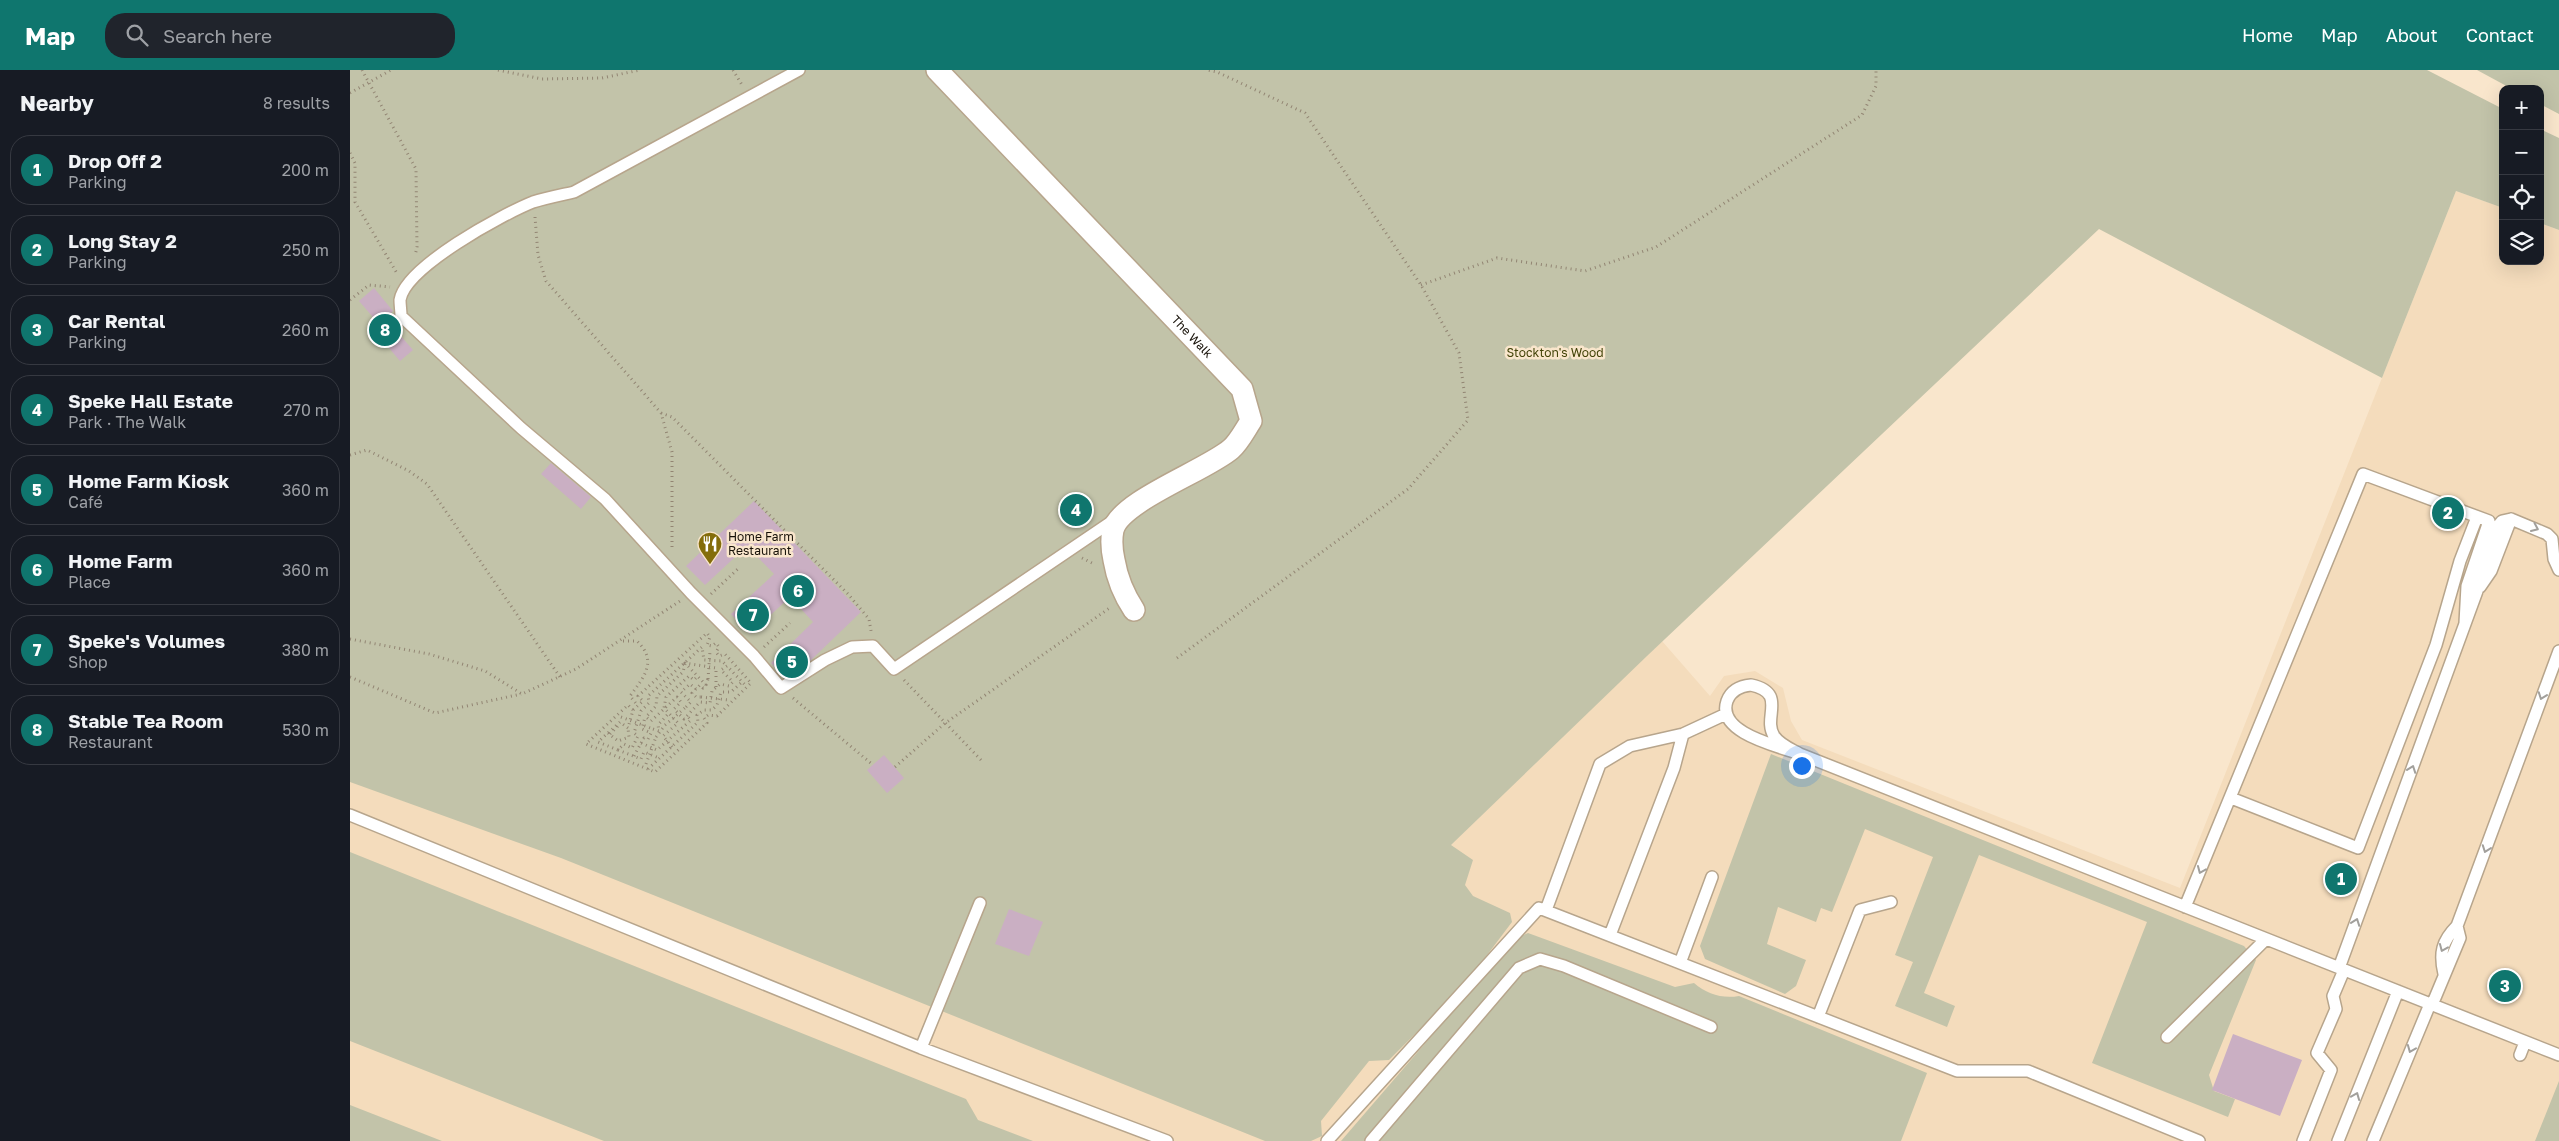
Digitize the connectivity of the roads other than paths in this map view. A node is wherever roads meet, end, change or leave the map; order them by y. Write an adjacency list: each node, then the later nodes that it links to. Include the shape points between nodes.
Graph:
1 (799, 70): 3 (lane, via 574,192 533,202 478,230 435,257 406,288 400,300 401,316 521,428 604,499 781,688 852,646 872,646 894,669)
2 (937, 70): 3 (street, The Walk, via 1242,389 1251,421 1231,449)
3 (1120, 517): 6 (street, via 1113,529 1112,547)
4 (2477, 517): 7 (lane, via 2489,521 2467,586); 12 (lane, via 2363,474); 12 (lane, via 2460,561 2436,645 2358,848)
5 (2559, 570): 7 (lane, one-way to 5, via 2477,591 2491,571 2511,519 2552,539)
6 (1129, 603)
7 (2465, 623): 22 (lane, one-way to 7)
8 (2559, 651): 24 (lane, one-way to 24, via 2457,926 2460,938)
9 (1726, 714): 10 (lane); 11 (lane, via 1742,737); 11 (lane, via 1727,700 1736,689 1751,685 1759,687 1766,692 1773,706 1773,735 1782,745)
10 (1683, 734): 18 (lane, via 1630,746 1600,764); 19 (lane, via 1674,768)
11 (1800, 754): 17 (lane)
12 (2231, 798): 17 (lane, one-way to 17)
13 (350, 815): 29 (lane)
14 (1712, 877): 21 (lane)
15 (1890, 902): 25 (lane, via 1860,910)
16 (980, 903): 29 (lane)
17 (2186, 907): 20 (lane)
18 (1546, 910): 19 (lane); 33 (lane, via 1539,908)
19 (1610, 935): 21 (lane)
20 (2266, 939): 22 (lane); 27 (lane)
21 (1680, 963): 25 (lane)
22 (2341, 969): 23 (lane); 36 (lane, via 2333,996 2336,1008 2317,1053 2331,1070)
23 (2398, 991): 24 (lane); 37 (lane, one-way to 23)
24 (2431, 1004): 28 (lane); 38 (lane, one-way to 38)
25 (1818, 1017): 35 (lane, via 1957,1071 2028,1071)
26 (1711, 1027): 34 (lane, via 1540,959 1519,968)
27 (2167, 1037)
28 (2525, 1042): 30 (lane); 31 (lane)
29 (921, 1048): 32 (lane)
30 (2520, 1055)
31 (2559, 1055)
32 (1167, 1141)
33 (1327, 1141)
34 (1371, 1141)
35 (2199, 1141)
36 (2303, 1141)
37 (2338, 1141)
38 (2373, 1141)

